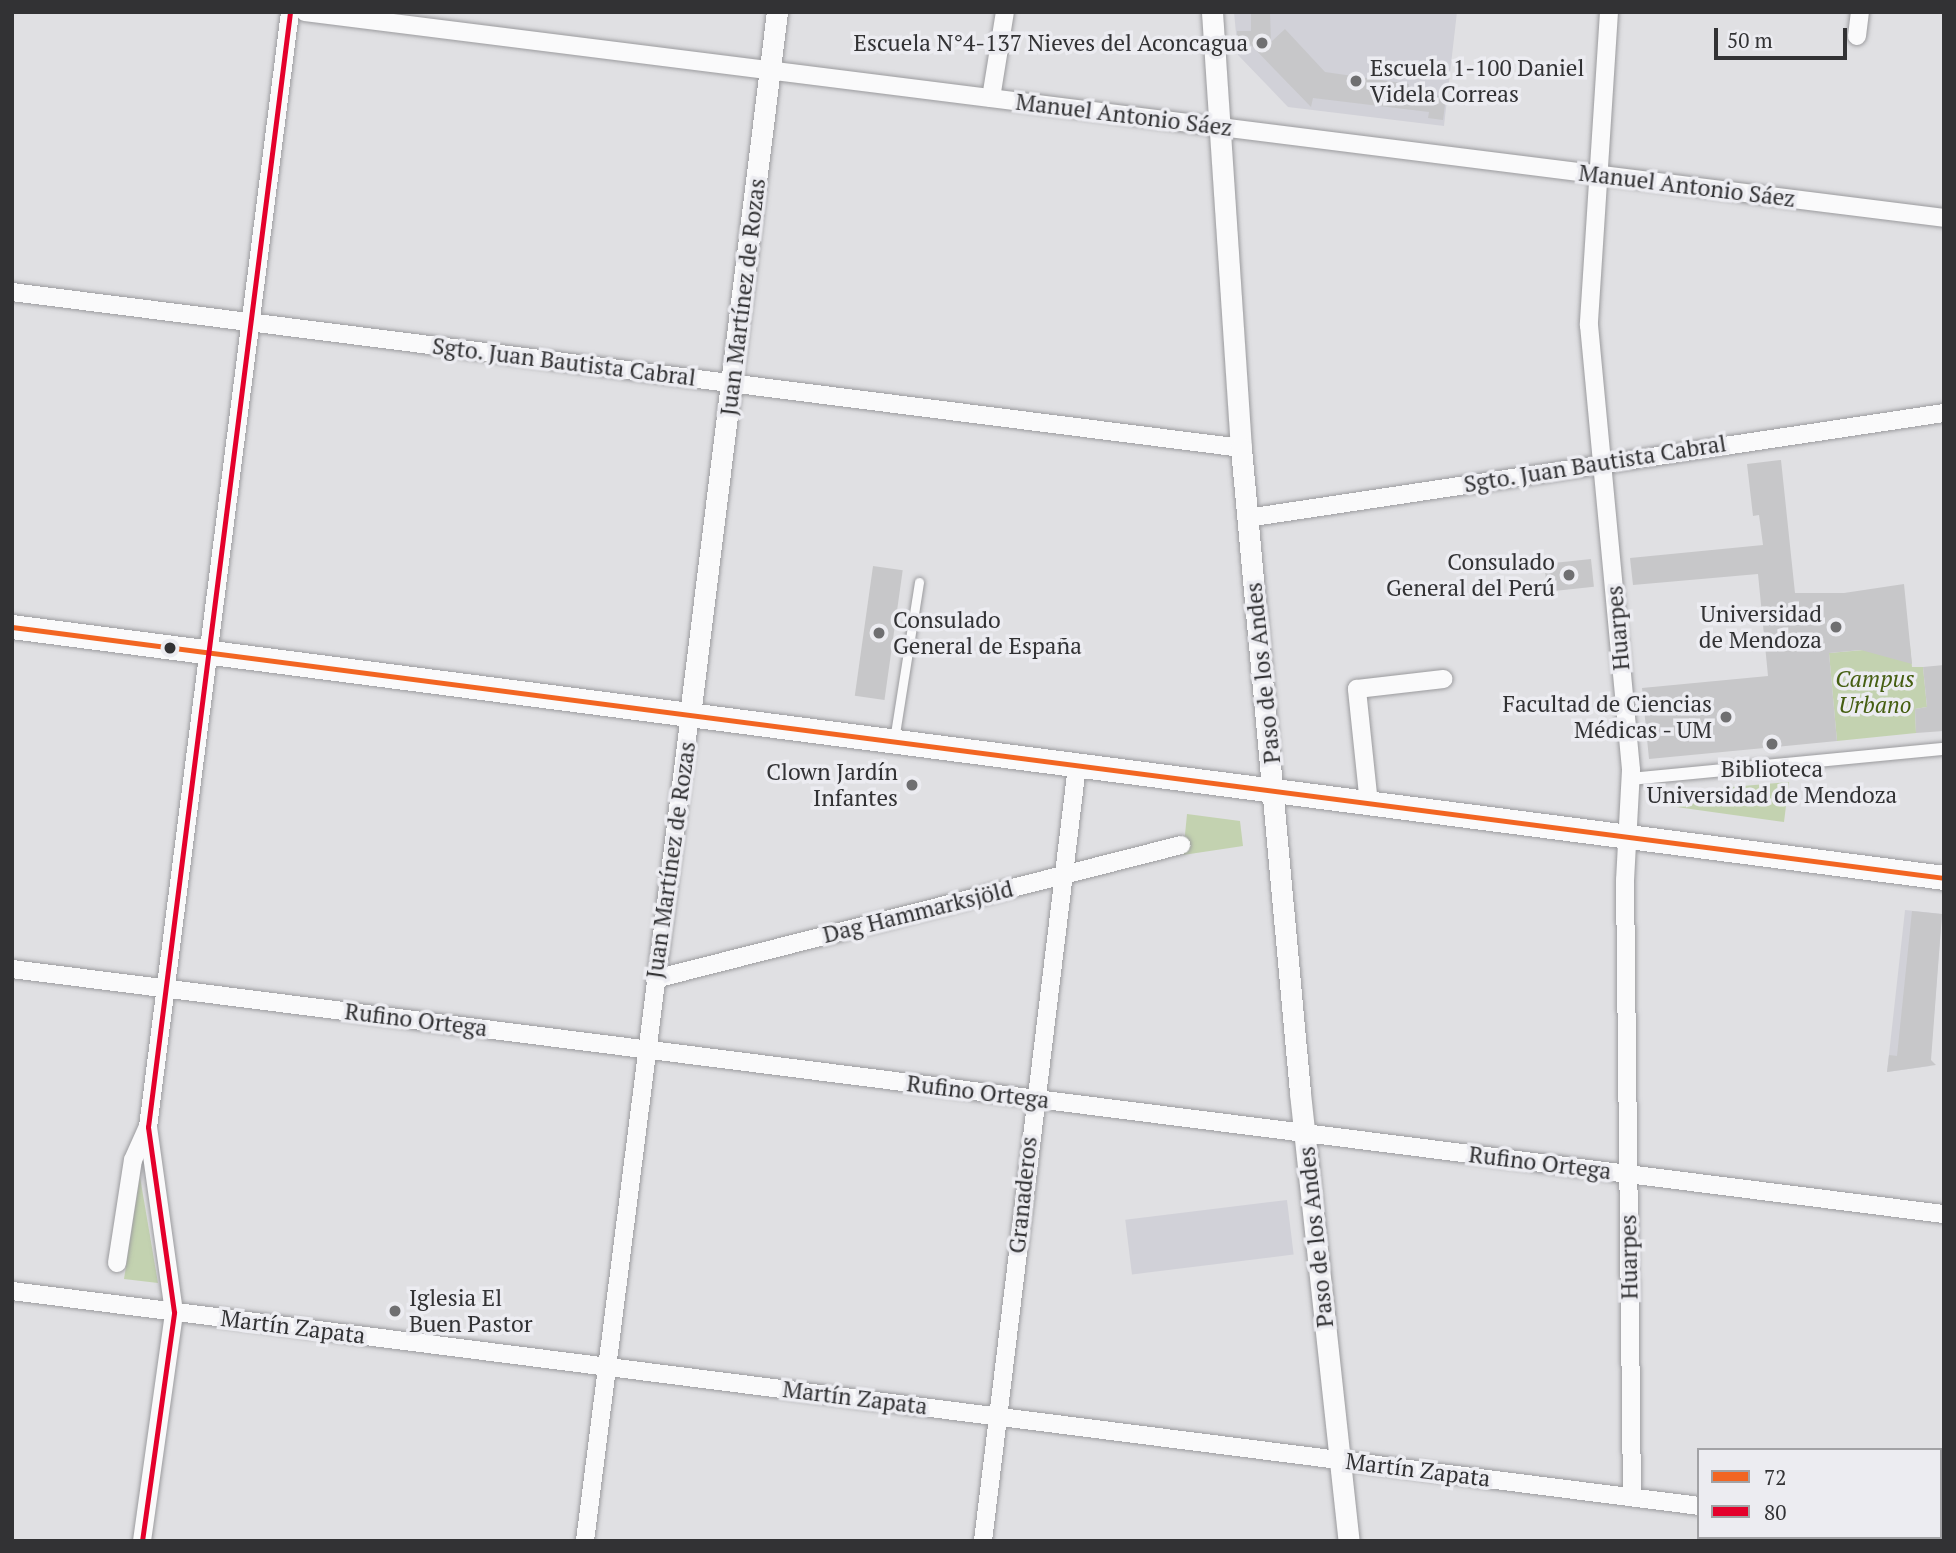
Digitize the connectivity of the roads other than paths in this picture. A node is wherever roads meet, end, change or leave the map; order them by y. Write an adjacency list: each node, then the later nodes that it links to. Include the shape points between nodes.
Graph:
1 (290, 12): 15 (street)
2 (305, 12): 9 (street, Manuel Antonio Sáez)
3 (777, 12): 9 (street, Juan Martínez de Rozas)
4 (1005, 12): 10 (street)
5 (1212, 12): 11 (street, Paso de los Andes)
6 (1609, 12): 12 (street, Huarpes)
7 (1860, 12): 8 (street)
8 (1857, 36)
9 (771, 71): 10 (street, Manuel Antonio Sáez); 16 (street, Juan Martínez de Rozas)
10 (990, 98): 11 (street, Manuel Antonio Sáez)
11 (1218, 127): 12 (street, Manuel Antonio Sáez); 18 (street, Paso de los Andes)
12 (1598, 175): 13 (street, Manuel Antonio Sáez); 19 (street, Huarpes, via 1589,325)
13 (1944, 219)
14 (12, 292): 15 (street, Sgto. Juan Bautista Cabral)
15 (251, 321): 16 (street, Sgto. Juan Bautista Cabral); 23 (street)
16 (732, 384): 18 (street, Sgto. Juan Bautista Cabral); 25 (street, Juan Martínez de Rozas)
17 (1944, 413): 19 (street, Sgto. Juan Bautista Cabral)
18 (1241, 448): 20 (street, Paso de los Andes)
19 (1602, 462): 20 (street, Sgto. Juan Bautista Cabral); 29 (street, Huarpes)
20 (1247, 518): 30 (street, Paso de los Andes)
21 (919, 582): 26 (lane)
22 (12, 627): 23 (main road)
23 (209, 653): 25 (main road); 38 (street)
24 (1443, 679): 31 (street, via 1357,689)
25 (690, 715): 26 (main road); 37 (street, Juan Martínez de Rozas)
26 (893, 742): 28 (main road)
27 (1944, 749): 29 (street)
28 (1077, 766): 30 (main road); 34 (street, Granaderos)
29 (1631, 779): 32 (street, Huarpes)
30 (1274, 792): 31 (main road); 42 (street, Paso de los Andes)
31 (1369, 804): 32 (main road)
32 (1627, 837): 35 (main road); 43 (street, Huarpes)
33 (1181, 845): 34 (street, Dag Hammarksjöld)
34 (1063, 875): 37 (street, Dag Hammarksjöld); 40 (street, Granaderos)
35 (1944, 878)
36 (12, 969): 38 (street, Rufino Ortega)
37 (655, 979): 39 (street, Juan Martínez de Rozas)
38 (167, 988): 39 (street, Rufino Ortega); 41 (street)
39 (645, 1049): 40 (street, Rufino Ortega); 48 (street, Juan Martínez de Rozas)
40 (1034, 1099): 42 (street, Rufino Ortega); 49 (street, Granaderos)
41 (148, 1127): 45 (street, via 133,1160); 47 (street)
42 (1304, 1133): 43 (street, Rufino Ortega); 50 (street, Paso de los Andes)
43 (1628, 1175): 44 (street, Rufino Ortega); 51 (street, Huarpes)
44 (1944, 1214)
45 (117, 1263)
46 (12, 1291): 47 (street, Martín Zapata)
47 (174, 1312): 48 (street, Martín Zapata); 53 (street)
48 (606, 1367): 49 (street, Martín Zapata); 54 (street, Juan Martínez de Rozas)
49 (999, 1417): 50 (street, Martín Zapata); 55 (street, Granaderos)
50 (1341, 1460): 51 (street, Martín Zapata); 56 (street, Paso de los Andes)
51 (1632, 1497): 52 (street, Martín Zapata)
52 (1697, 1506)
53 (142, 1541)
54 (585, 1541)
55 (983, 1541)
56 (1349, 1541)

